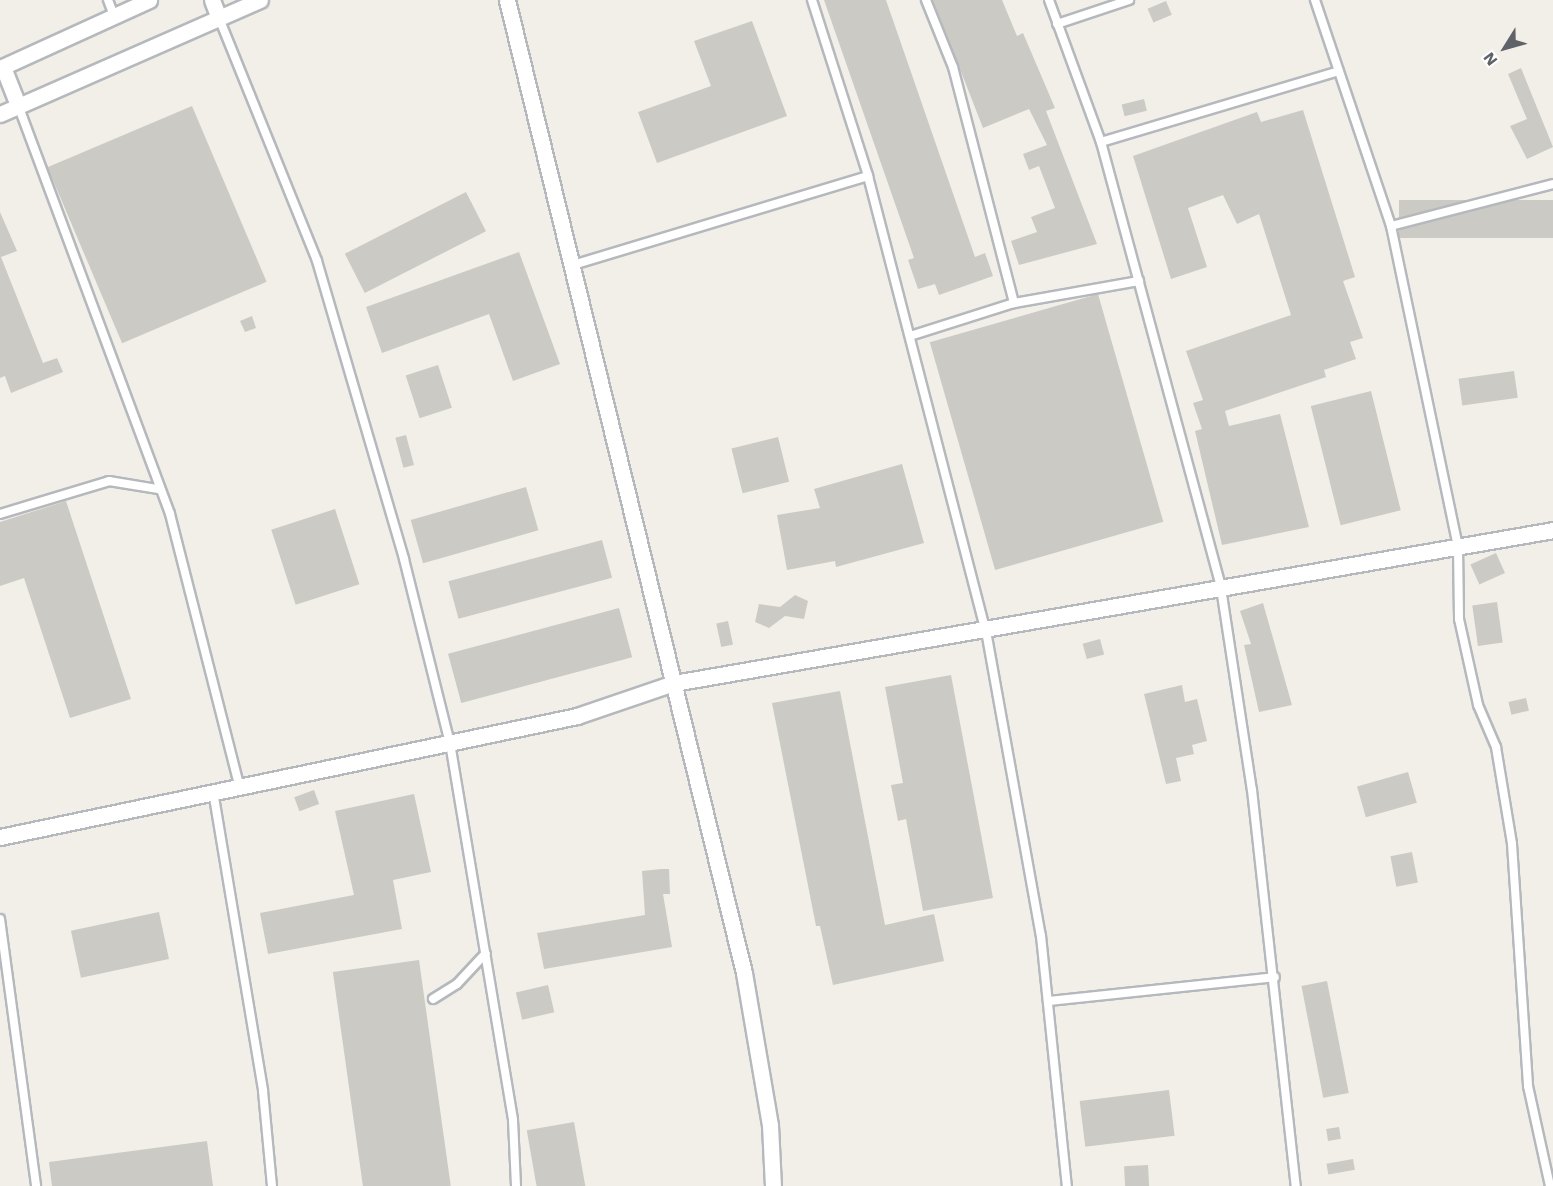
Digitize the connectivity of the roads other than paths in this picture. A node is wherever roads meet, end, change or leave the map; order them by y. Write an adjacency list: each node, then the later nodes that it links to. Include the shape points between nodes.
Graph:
1 (108, 0): 11 (lane)
2 (149, 0): 11 (street)
3 (212, 0): 12 (street)
4 (261, 0): 12 (street)
5 (507, 0): 22 (street)
6 (812, 0): 19 (lane)
7 (927, 0): 24 (lane, via 953,67)
8 (1049, 0): 13 (lane)
9 (1129, 0): 13 (lane)
10 (1315, 0): 15 (lane)
11 (114, 16): 14 (street)
12 (219, 18): 16 (street); 33 (lane, via 317,261 373,441)
13 (1057, 24): 18 (lane)
14 (2, 68): 16 (street)
15 (1339, 71): 18 (lane); 21 (lane)
16 (18, 105): 17 (street); 26 (lane)
17 (0, 114)
18 (1101, 142): 23 (lane)
19 (868, 176): 22 (lane); 25 (lane)
20 (1553, 184): 21 (lane)
21 (1391, 226): 29 (lane)
22 (573, 265): 32 (street)
23 (1139, 281): 24 (lane); 30 (lane)
24 (1014, 303): 25 (lane)
25 (910, 336): 31 (lane)
26 (158, 489): 27 (lane, via 109,481); 34 (lane, via 170,514)
27 (0, 514)
28 (1553, 530): 29 (street)
29 (1458, 546): 30 (street); 48 (lane, via 1459,619 1478,705 1496,747 1512,844 1528,1086)
30 (1221, 588): 31 (street); 39 (lane)
31 (986, 631): 32 (street); 41 (lane)
32 (674, 683): 33 (street, via 577,716); 45 (street, via 744,972 770,1125)
33 (450, 743): 34 (street); 38 (lane)
34 (239, 784): 35 (street)
35 (212, 789): 36 (street); 43 (lane, via 263,1091)
36 (0, 837)
37 (0, 919): 42 (lane)
38 (486, 953): 40 (lane, via 457,984); 44 (lane, via 513,1120)
39 (1275, 977): 41 (lane); 47 (lane)
40 (433, 999)
41 (1048, 1001): 46 (lane)
42 (36, 1186)
43 (272, 1186)
44 (516, 1186)
45 (773, 1186)
46 (1066, 1186)
47 (1296, 1186)
48 (1550, 1186)

